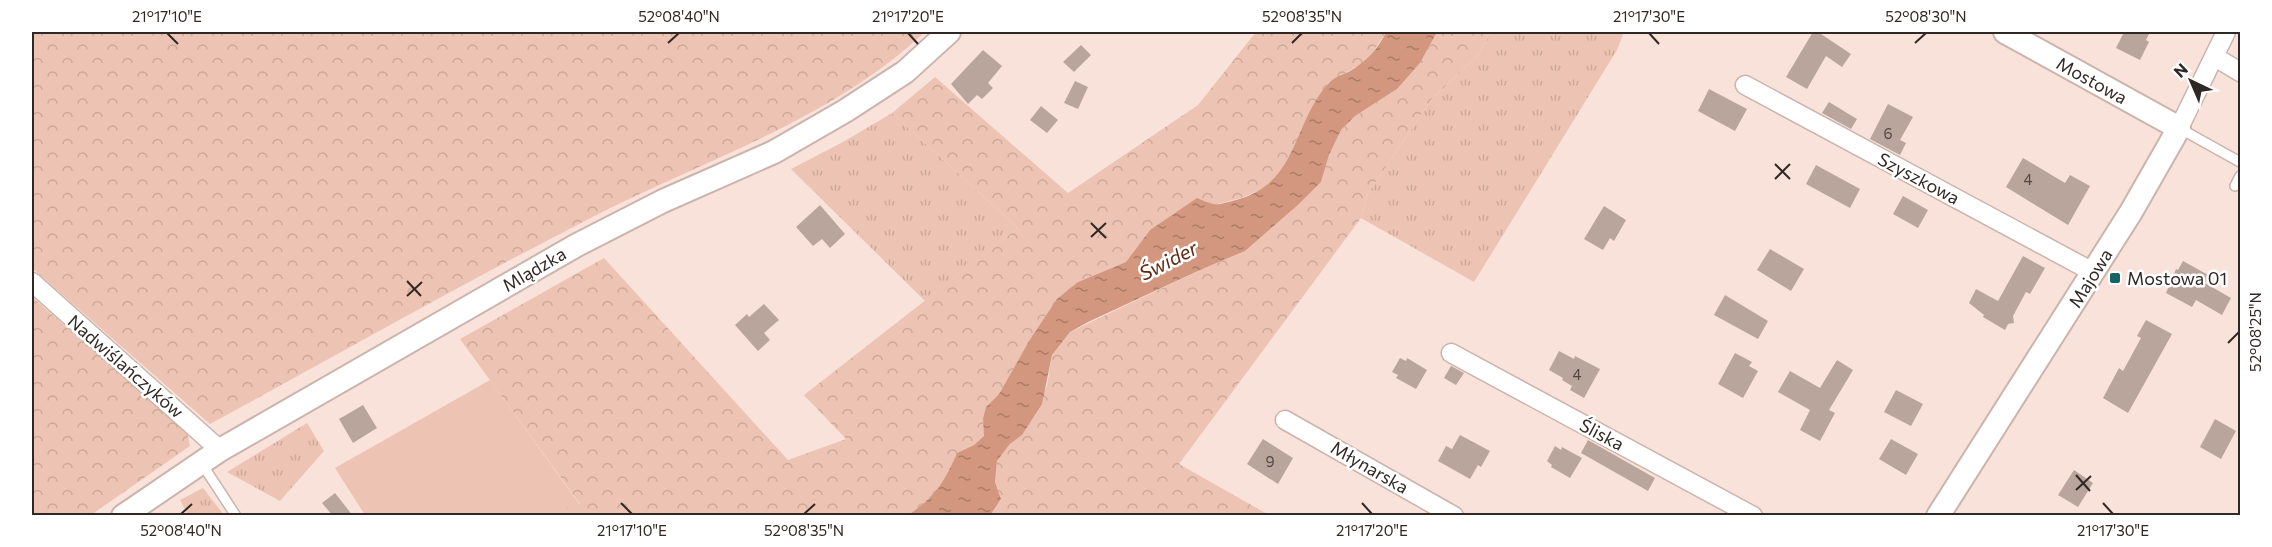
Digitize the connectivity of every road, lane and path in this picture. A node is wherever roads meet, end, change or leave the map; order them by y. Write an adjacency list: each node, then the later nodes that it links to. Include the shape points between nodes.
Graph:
1 (949, 32): 15 (street, Mlądzka, via 905,72 774,152 663,201 577,245)
2 (2005, 32): 7 (street, Mostowa)
3 (2226, 32): 4 (street, Majowa)
4 (2215, 57): 5 (street); 7 (street, Majowa)
5 (2241, 72)
6 (1745, 85): 11 (street, Szyszkowa)
7 (2179, 128): 8 (lane); 11 (street, Majowa)
8 (2241, 162)
9 (2241, 176): 10 (lane)
10 (2235, 186)
11 (2093, 272): 17 (street, Majowa)
12 (32, 282): 15 (street, Nadwiślańczyków)
13 (1451, 353): 21 (street, Śliska)
14 (1285, 420): 20 (street, Młynarska)
15 (220, 450): 16 (street, Mlądzka)
16 (201, 462): 18 (street, Mlądzka); 19 (lane)
17 (1939, 515)
18 (123, 516)
19 (236, 516)
20 (1454, 516)
21 (1753, 516)

